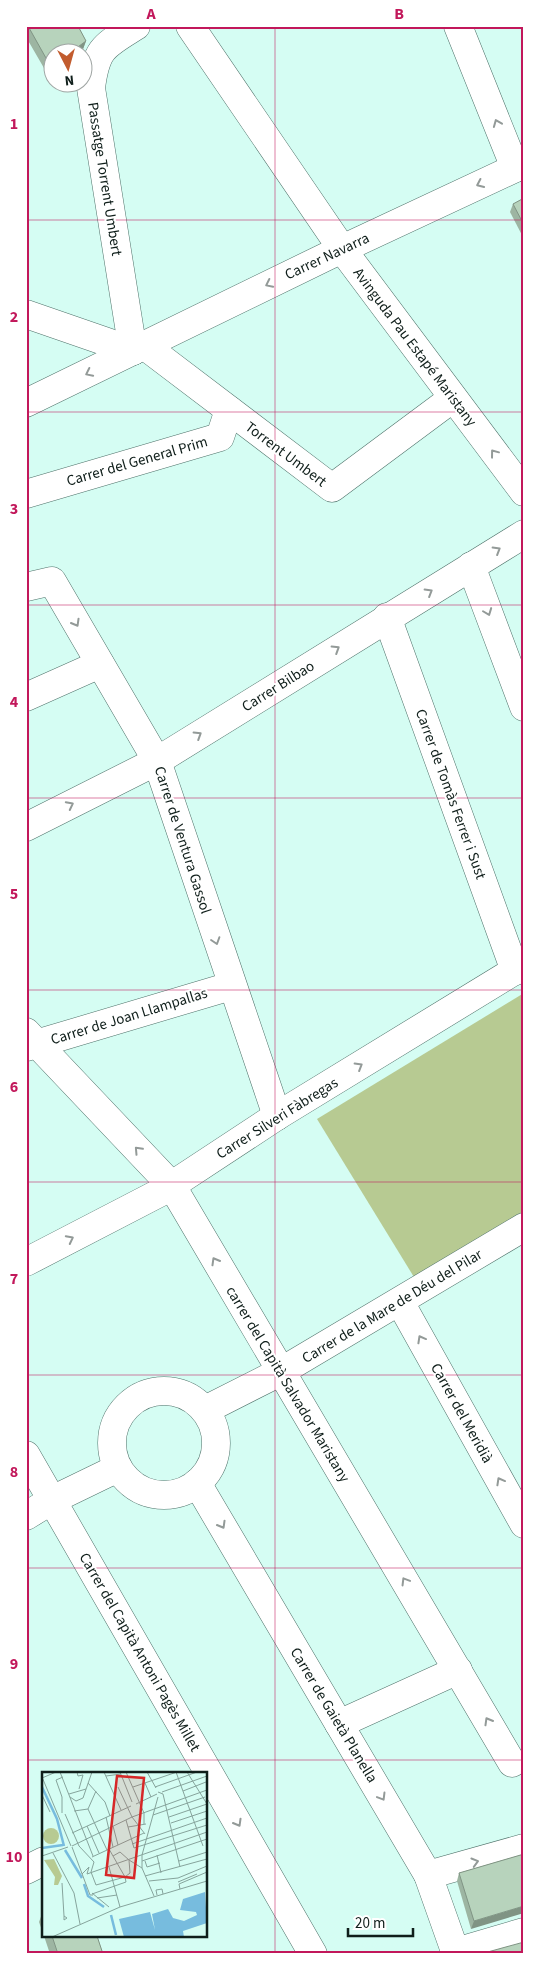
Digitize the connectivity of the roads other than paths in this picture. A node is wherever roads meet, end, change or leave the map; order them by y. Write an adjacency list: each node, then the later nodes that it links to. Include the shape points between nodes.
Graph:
1 (136, 26): 7 (street, Passatge Torrent Umbert, via 103,46 93,67 90,88)
2 (190, 26): 5 (street, Avinguda Pau Estapé Maristany)
3 (458, 26): 4 (street, one-way to 3)
4 (519, 166): 5 (street, Carrer Navarra, one-way to 5)
5 (342, 249): 7 (street, Carrer Navarra, one-way to 7); 8 (street, Avinguda Pau Estapé Maristany)
6 (26, 314): 7 (street, Torrent Umbert)
7 (139, 349): 9 (street, Carrer Navarra, one-way to 9); 10 (street, Torrent Umbert)
8 (453, 398): 10 (street, Torrent Umbert, via 332,488); 11 (street, Avinguda Pau Estapé Maristany, one-way to 8)
9 (26, 403)
10 (229, 410): 12 (street, Carrer del General Prim, via 220,437)
11 (524, 492)
12 (26, 494)
13 (524, 534): 14 (street, Carrer Bilbao, one-way to 13)
14 (471, 566): 16 (street, Carrer Bilbao, one-way to 14); 19 (street, one-way to 19)
15 (26, 587): 17 (street, Carrer de Ventura Gassol, one-way to 17, via 52,581)
16 (387, 617): 20 (street, Carrer Bilbao, one-way to 16); 22 (street, Carrer de Tomàs Ferrer i Sust)
17 (100, 664): 18 (street); 20 (street, Carrer de Ventura Gassol)
18 (26, 697)
19 (524, 707)
20 (157, 761): 21 (street, Carrer Bilbao, one-way to 20); 23 (street, Carrer de Ventura Gassol, one-way to 23)
21 (26, 827)
22 (519, 968): 25 (street, Carrer Silveri Fàbregas, one-way to 22)
23 (231, 986): 24 (street, Carrer de Joan Llampallas); 25 (street, Carrer de Ventura Gassol)
24 (30, 1041): 26 (street, carrer del Capità Salvador Maristany, one-way to 24)
25 (277, 1116): 26 (street, Carrer Silveri Fàbregas)
26 (172, 1186): 28 (street, Carrer Silveri Fàbregas, one-way to 26); 30 (street, carrer del Capità Salvador Maristany, one-way to 26)
27 (524, 1228): 29 (street, Carrer de la Mare de Déu del Pilar)
28 (26, 1262)
29 (400, 1302): 30 (street, Carrer de la Mare de Déu del Pilar); 37 (street, Carrer del Meridià, one-way to 29)
30 (280, 1372): 31 (street, Carrer de la Mare de Déu del Pilar); 38 (street, carrer del Capità Salvador Maristany, one-way to 30)
31 (205, 1410): 33 (street, via 181,1393 163,1390 138,1397 124,1409 115,1425 111,1442); 34 (street, via 214,1426 217,1441 214,1459 206,1475)
32 (26, 1455): 35 (street, Carrer del Capità Antoni Pagès Millet)
33 (118, 1468): 34 (street, via 145,1492 163,1495 181,1492); 35 (street)
34 (197, 1483): 39 (street, Carrer de Gaietà Planella, one-way to 39)
35 (52, 1500): 36 (street); 41 (street, Carrer del Capità Antoni Pagès Millet)
36 (26, 1516)
37 (524, 1524)
38 (458, 1670): 39 (street); 40 (street, carrer del Capità Salvador Maristany, one-way to 38)
39 (339, 1724): 46 (street, Carrer de Gaietà Planella, one-way to 46)
40 (512, 1763)
41 (204, 1772)
42 (210, 1782): 49 (street, Carrer del Capità Antoni Pagès Millet, one-way to 49)
43 (524, 1848): 46 (street, one-way to 43)
44 (42, 1862): 45 (street)
45 (26, 1870)
46 (428, 1875): 48 (street, Carrer de Gaietà Planella)
47 (524, 1932): 48 (street)
48 (456, 1953)
49 (313, 1954)

